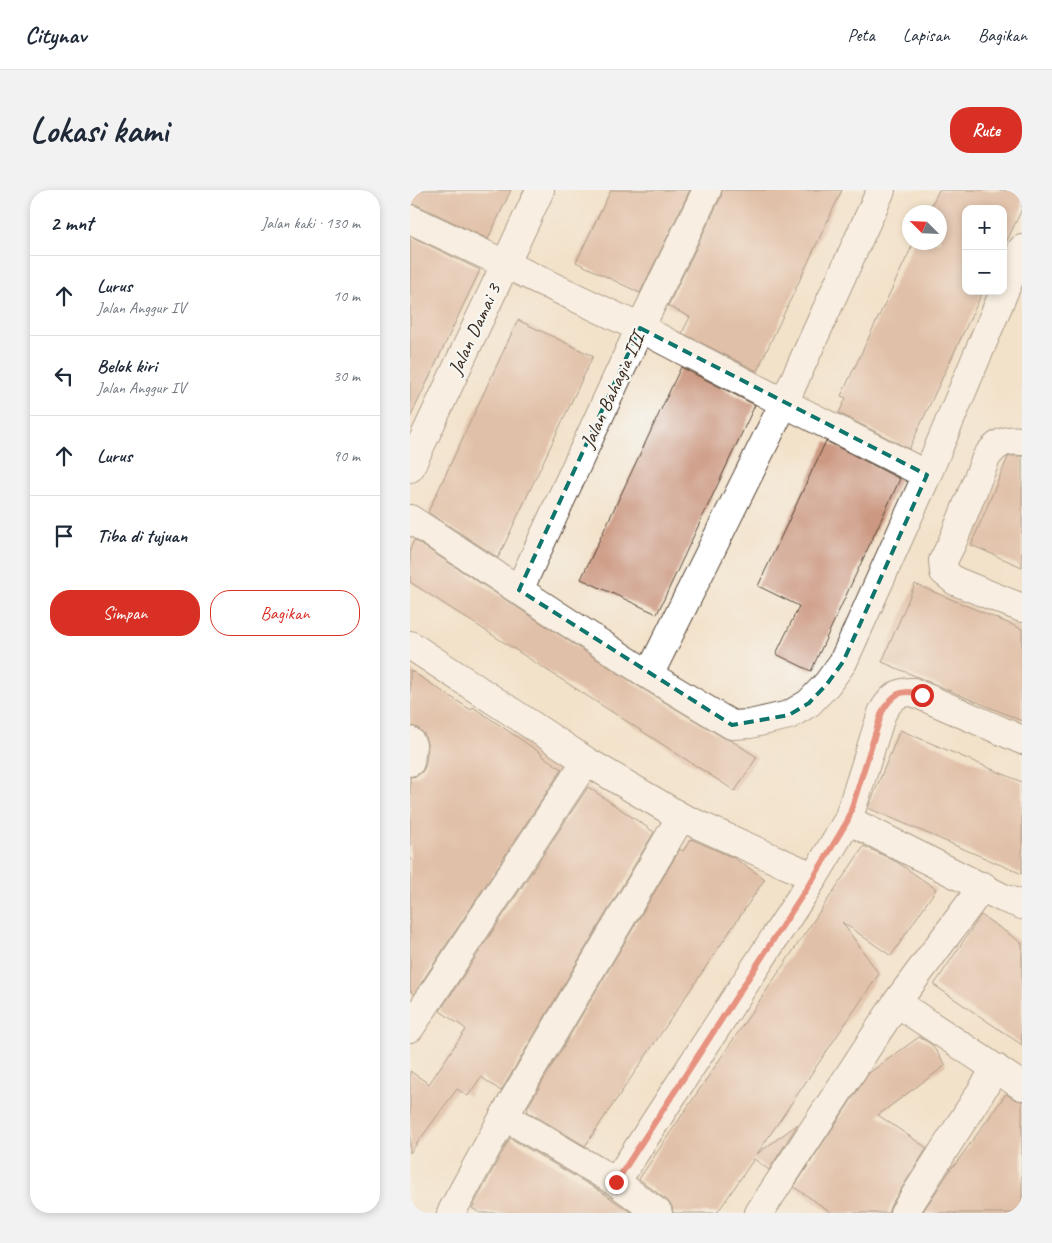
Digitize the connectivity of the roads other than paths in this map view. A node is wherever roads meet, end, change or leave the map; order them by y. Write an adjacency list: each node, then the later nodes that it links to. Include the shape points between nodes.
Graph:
1 (540, 190): 6 (street, Jalan Damai 3)
2 (707, 190): 7 (street, Jalan Bahagia III)
3 (881, 190): 8 (street)
4 (410, 219): 6 (street)
5 (1022, 249): 11 (street)
6 (504, 264): 7 (street); 10 (street, Jalan Damai 3)
7 (640, 328): 8 (street); 13 (street, Jalan Bahagia III)
8 (784, 403): 11 (street); 16 (street)
9 (1022, 441): 14 (street, via 1002,442 986,458 943,565 946,576 955,581)
10 (410, 468)
11 (927, 475): 16 (street, via 844,662 809,703 789,714 732,725)
12 (410, 519): 13 (street)
13 (519, 590): 16 (street)
14 (1022, 608)
15 (410, 645): 19 (street)
16 (649, 675)
17 (1022, 740): 22 (street, via 922,695 901,693 889,700 882,712)
18 (410, 741): 20 (street)
19 (586, 761): 21 (street); 26 (street)
20 (410, 762)
21 (681, 817): 23 (street); 29 (street)
22 (848, 820): 23 (street); 24 (street)
23 (814, 877): 30 (street)
24 (1008, 900): 25 (street)
25 (896, 1002): 27 (street); 33 (street)
26 (410, 1028)
27 (996, 1068): 28 (street); 34 (street)
28 (1022, 1086)
29 (504, 1116): 30 (street); 31 (street)
30 (616, 1182): 32 (street)
31 (451, 1213)
32 (658, 1213)
33 (759, 1213)
34 (904, 1213)

